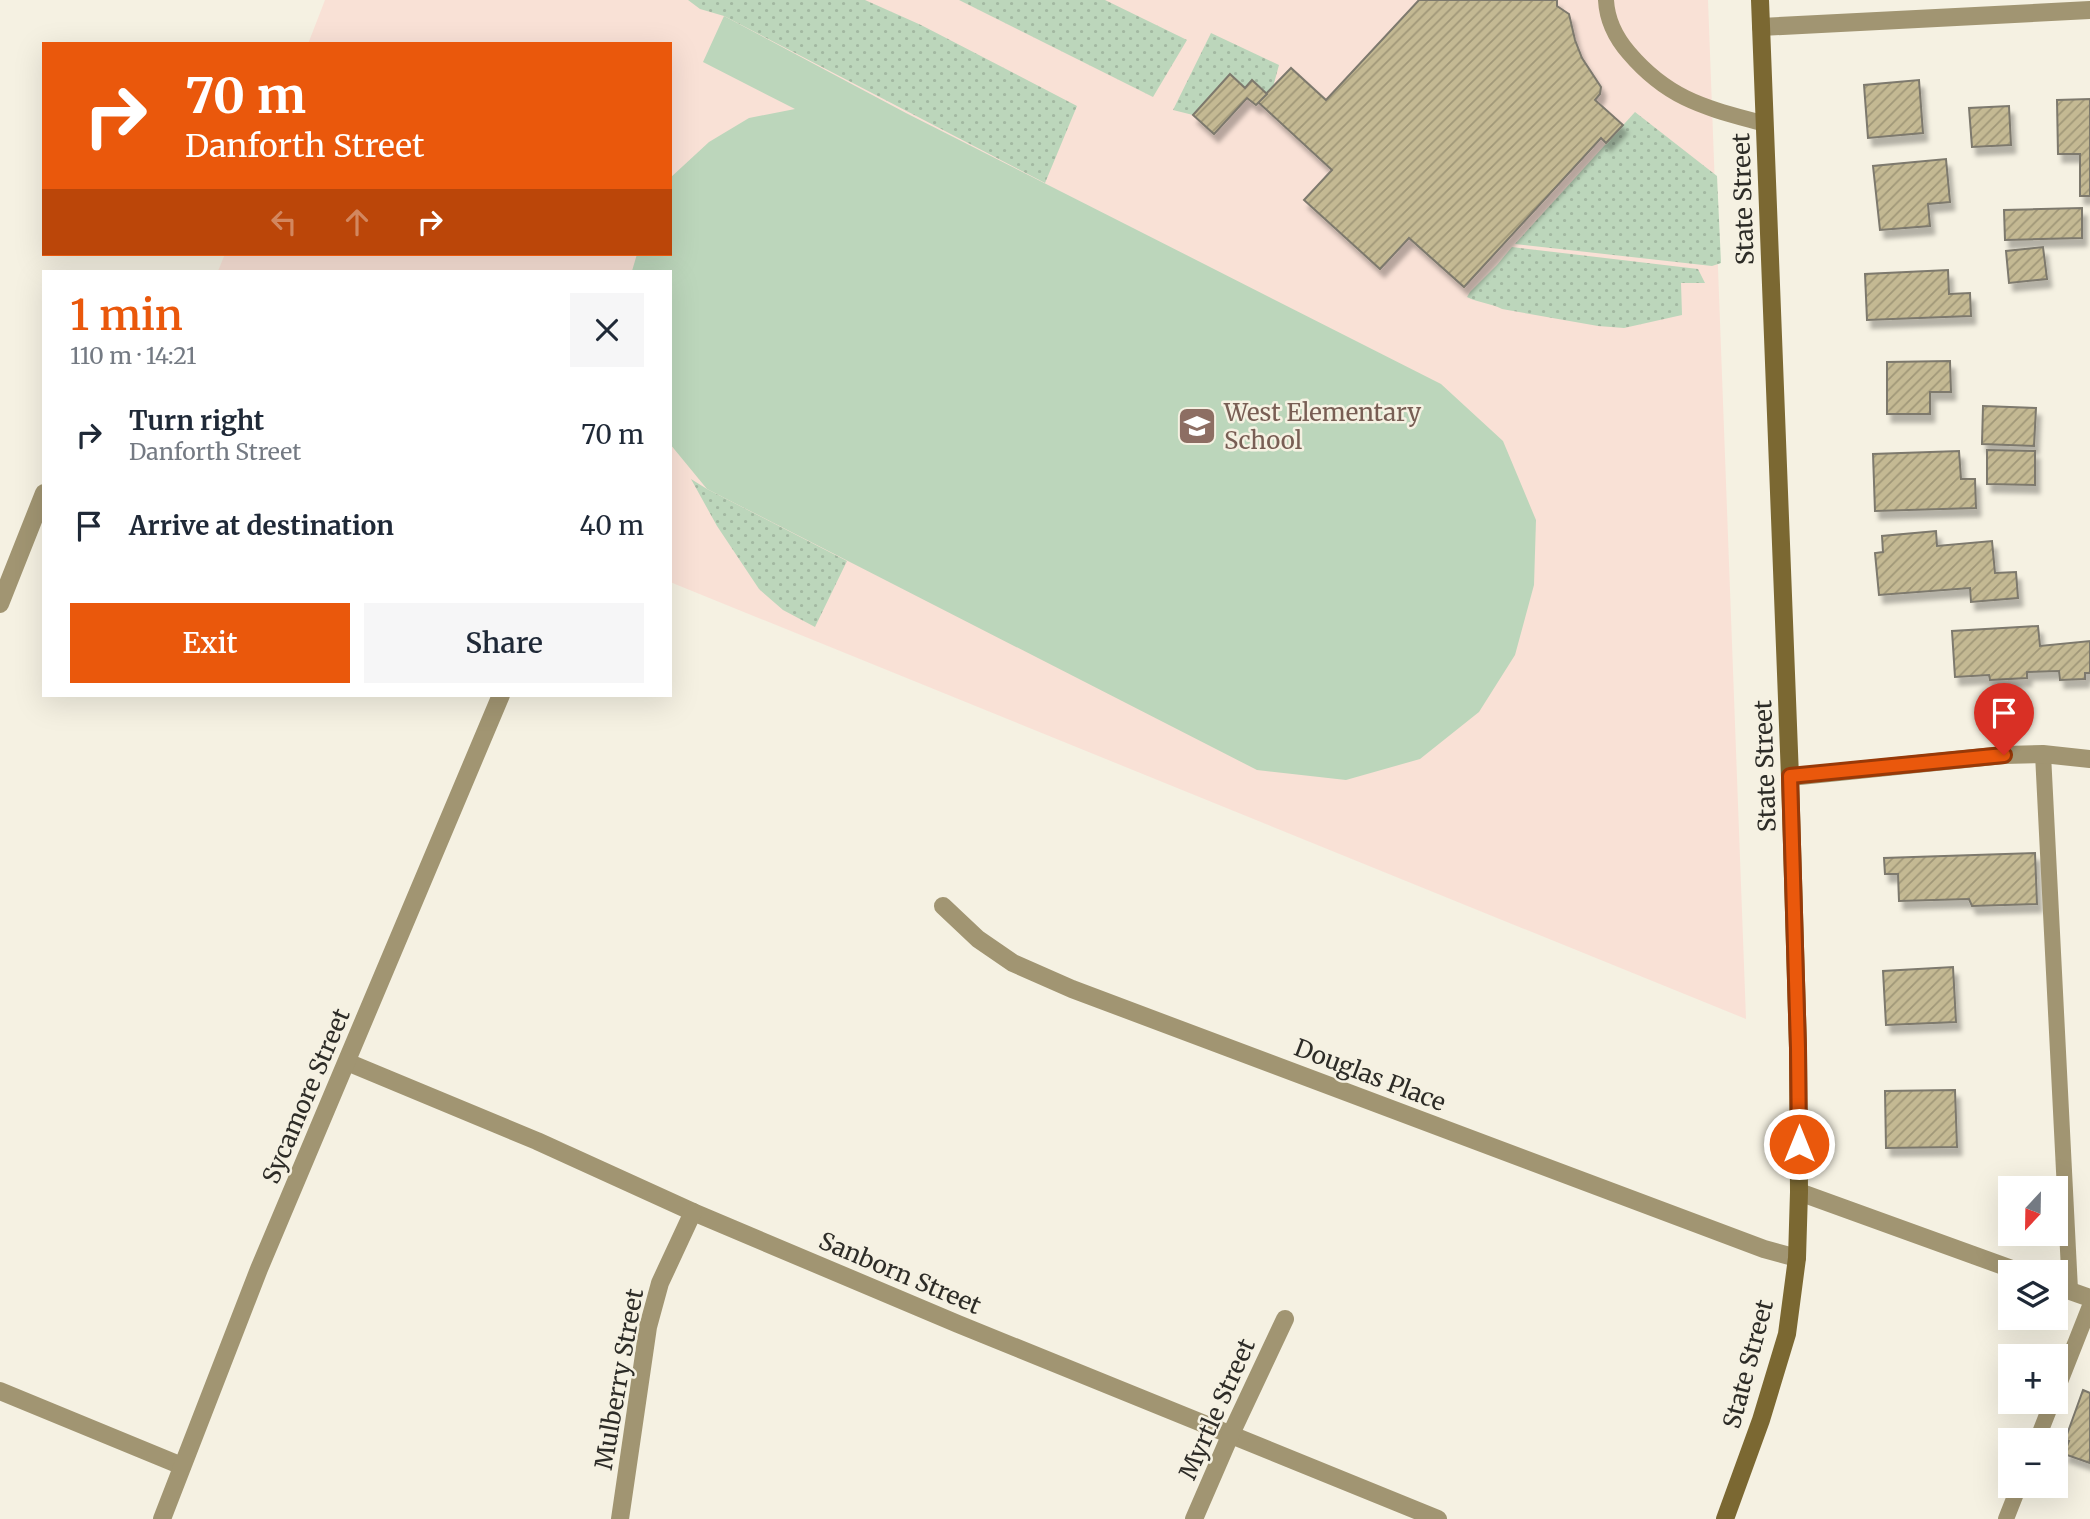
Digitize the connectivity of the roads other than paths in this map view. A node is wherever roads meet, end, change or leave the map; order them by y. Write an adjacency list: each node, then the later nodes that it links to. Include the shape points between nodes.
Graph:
1 (1606, 0): 5 (lane, via 1616,38 1645,72 1676,95)
2 (1760, 0): 4 (street, State Street)
3 (2090, 10): 4 (street)
4 (1761, 27): 5 (street, State Street)
5 (1765, 124): 11 (street, State Street)
6 (42, 498): 7 (street)
7 (0, 604)
8 (500, 697): 13 (street, Sycamore Street)
9 (2043, 754): 10 (street); 11 (street); 17 (lane)
10 (2090, 759)
11 (1790, 776): 14 (street, State Street)
12 (943, 906): 16 (street, Douglas Place, via 978,939 1013,962 1072,989)
13 (347, 1062): 15 (street, Sanborn Street); 26 (street, Sycamore Street)
14 (1799, 1192): 16 (street, State Street); 18 (street)
15 (693, 1212): 25 (street, Sanborn Street); 29 (street, Mulberry Street, via 660,1283 648,1327)
16 (1797, 1258): 32 (street, State Street, via 1787,1334)
17 (2062, 1260)
18 (1998, 1264)
19 (2068, 1290): 20 (street)
20 (2090, 1298)
21 (2090, 1306): 23 (lane)
22 (1285, 1319): 25 (street, Myrtle Street)
23 (2068, 1362)
24 (0, 1391): 26 (street)
25 (1230, 1436): 30 (street, Myrtle Street); 31 (street, Sanborn Street)
26 (182, 1466): 28 (street, Sycamore Street)
27 (2014, 1498): 33 (lane)
28 (162, 1519)
29 (620, 1519)
30 (1194, 1519)
31 (1438, 1519)
32 (1725, 1519)
33 (2006, 1519)

